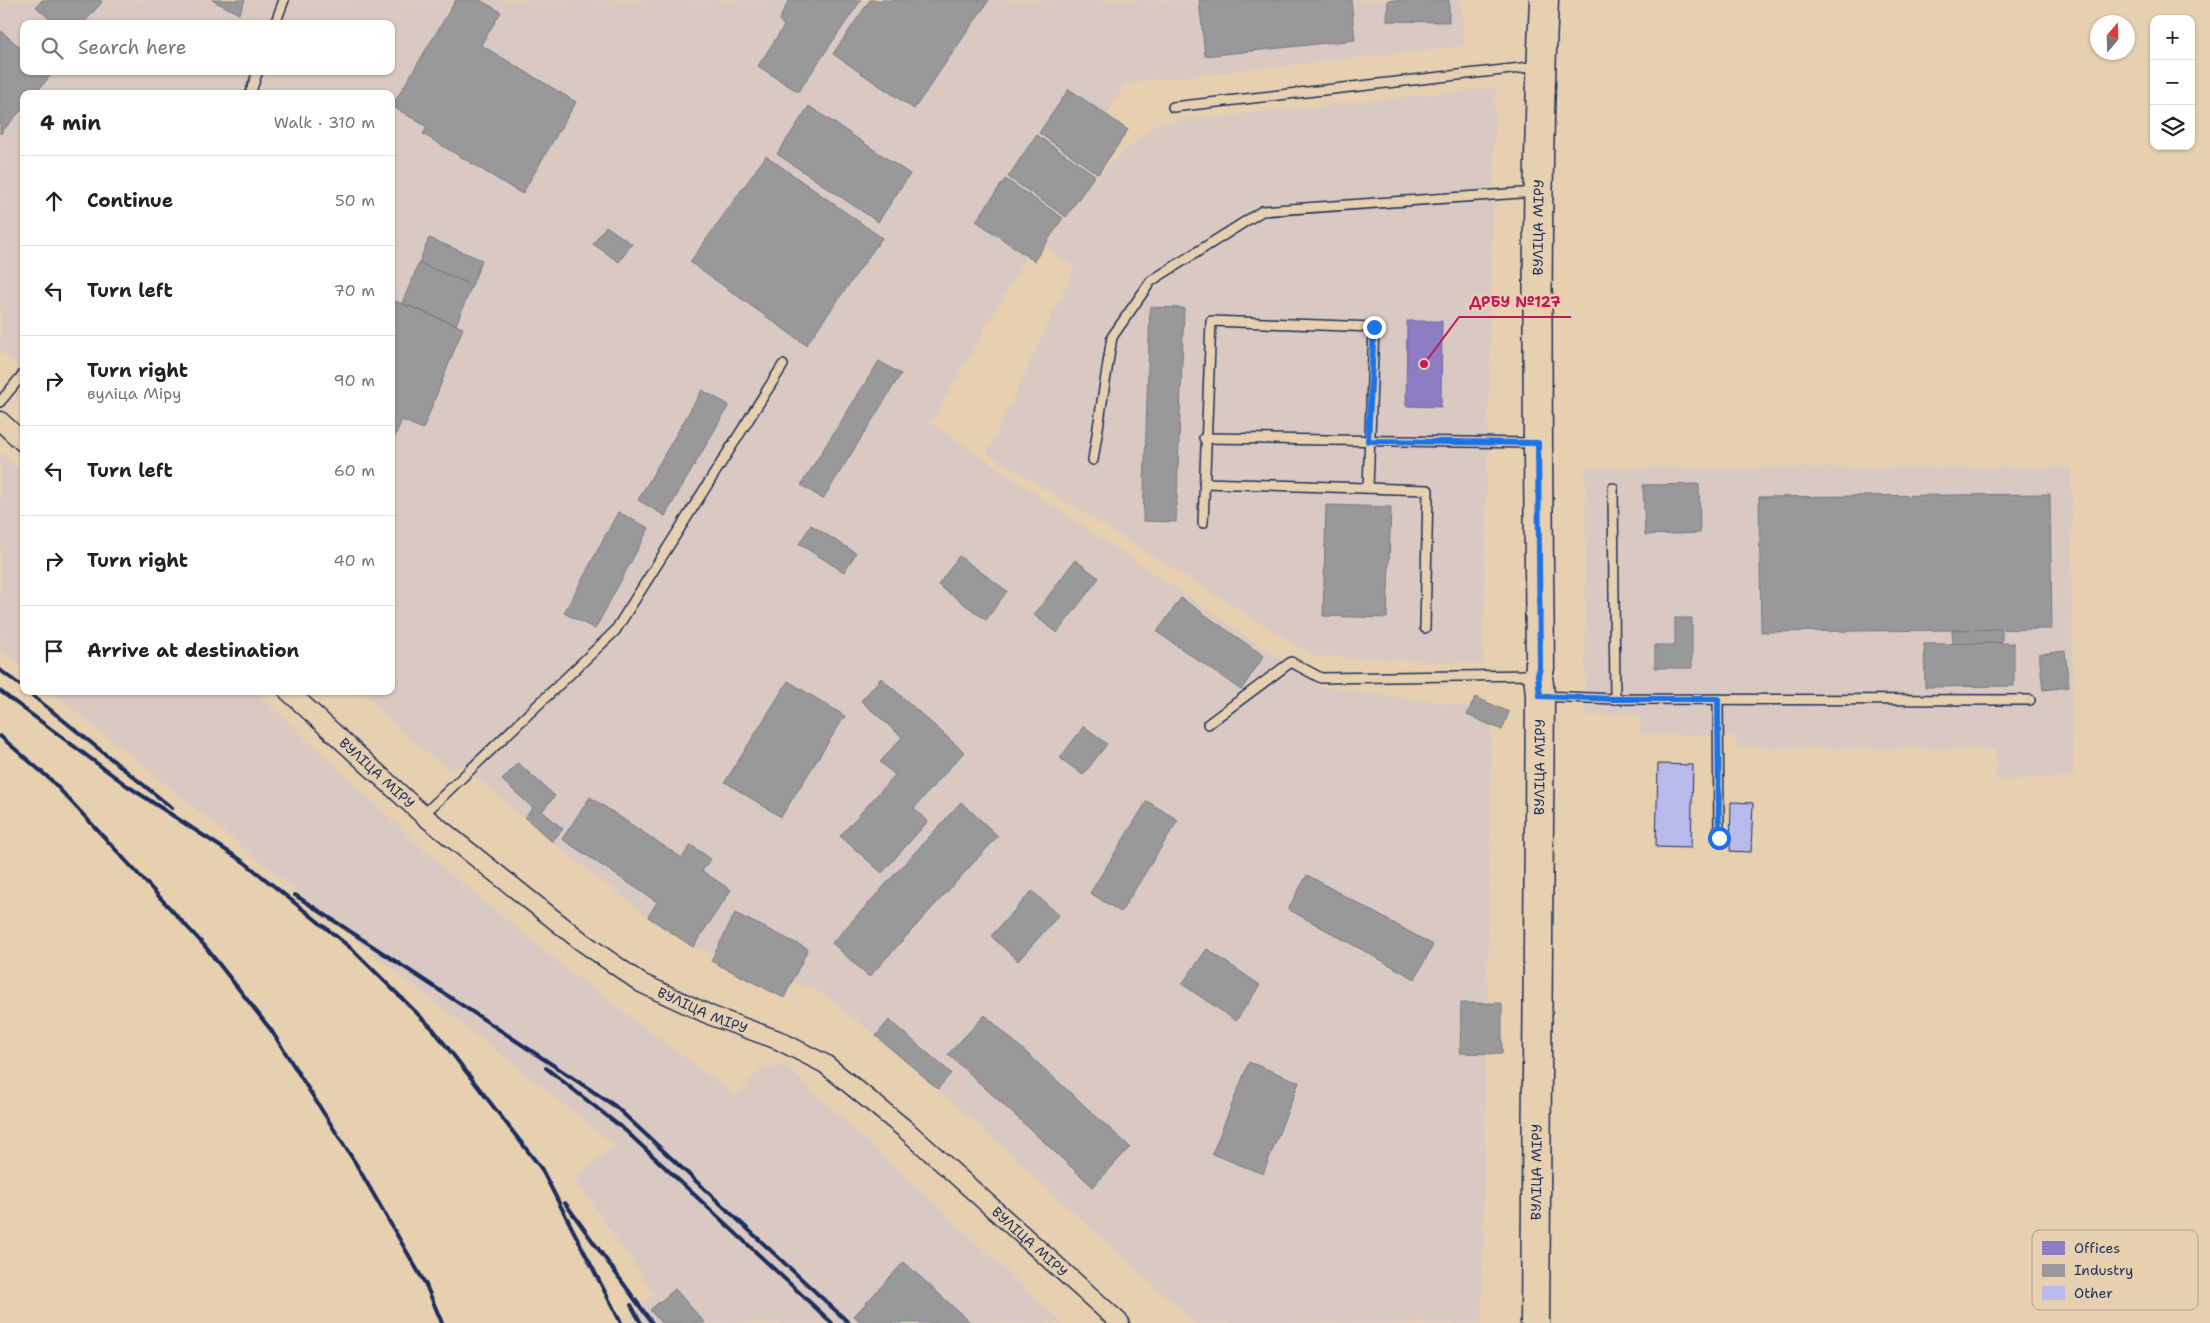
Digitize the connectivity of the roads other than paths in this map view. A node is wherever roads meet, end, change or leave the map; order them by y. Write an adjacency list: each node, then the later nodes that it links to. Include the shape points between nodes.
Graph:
1 (284, 0): 3 (lane)
2 (1544, 0): 4 (main road, ВУЛІЦА МІРУ)
3 (276, 20)
4 (1542, 66): 7 (lane); 8 (main road, ВУЛІЦА МІРУ)
5 (257, 75): 6 (lane)
6 (251, 90)
7 (1173, 107)
8 (1540, 192): 16 (main road, ВУЛІЦА МІРУ); 17 (lane, via 1262,211 1151,281 1112,337)
9 (783, 365): 29 (lane, via 615,631)
10 (20, 378): 11 (lane)
11 (0, 402)
12 (0, 421): 14 (street)
13 (1204, 438): 15 (lane); 15 (lane, via 1210,321 1374,327); 18 (lane)
14 (20, 439)
15 (1368, 441): 16 (lane); 19 (lane)
16 (1538, 443): 23 (main road, ВУЛІЦА МІРУ)
17 (1094, 460)
18 (1204, 483): 19 (lane); 21 (lane)
19 (1368, 487): 22 (lane, via 1428,490)
20 (1613, 488): 25 (lane)
21 (1202, 524)
22 (1425, 628)
23 (1539, 685): 25 (lane); 28 (lane, via 1321,678 1291,662); 32 (main road, ВУЛІЦА МІРУ)
24 (292, 695): 29 (street, ВУЛІЦА МІРУ)
25 (1614, 699): 26 (lane)
26 (1718, 699): 27 (lane); 30 (lane)
27 (2030, 700)
28 (1208, 724)
29 (423, 815): 31 (street, ВУЛІЦА МІРУ, via 581,941 641,983 712,1016 778,1040 825,1064 905,1129)
30 (1719, 838)
31 (1120, 1323)
32 (1536, 1323)

